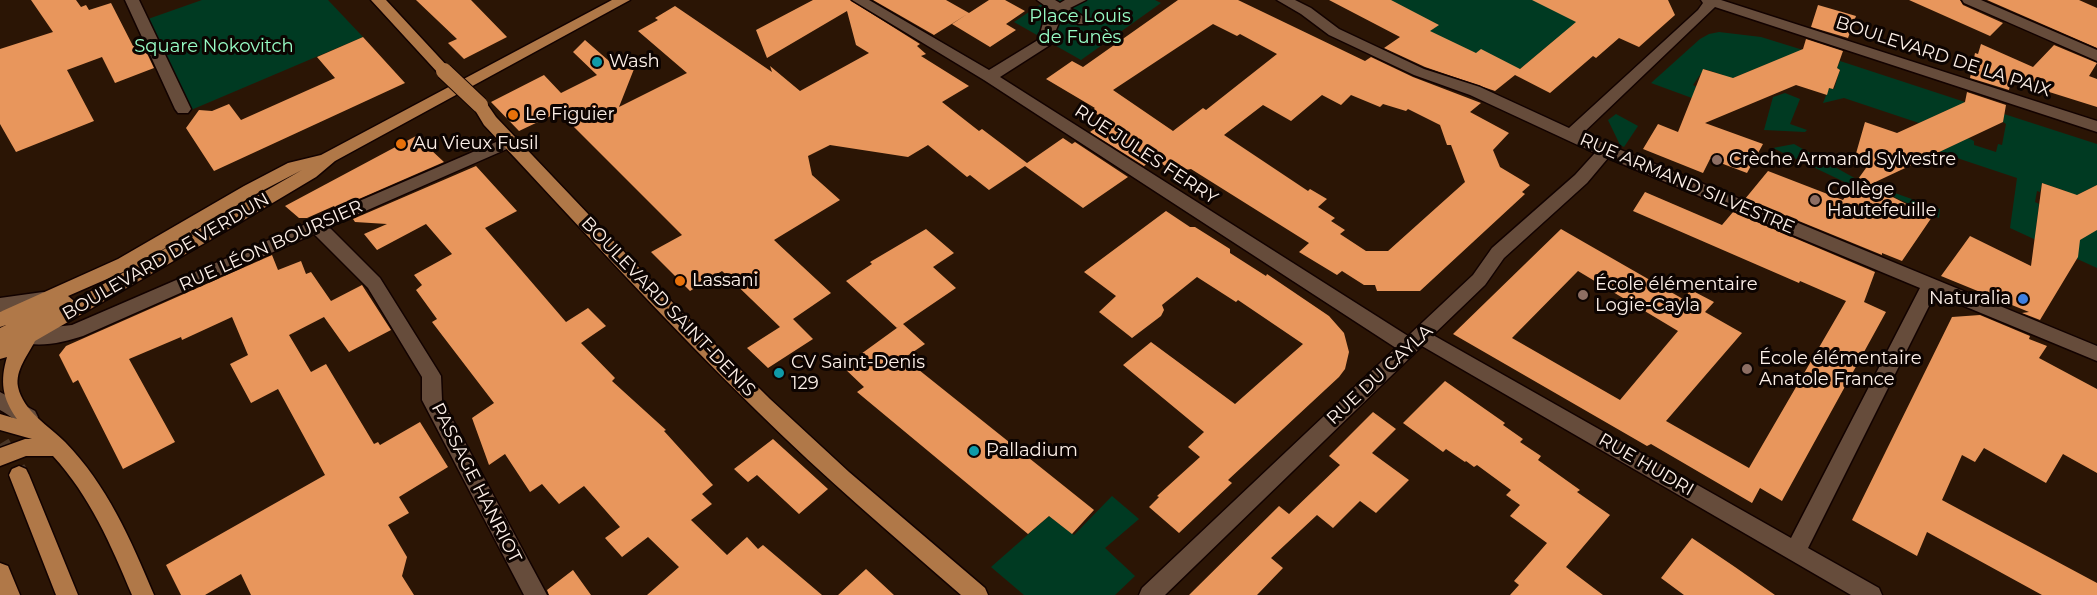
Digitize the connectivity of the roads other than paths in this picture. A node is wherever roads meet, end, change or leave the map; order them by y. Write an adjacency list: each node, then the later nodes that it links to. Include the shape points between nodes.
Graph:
1 (132, 0): 14 (street)
2 (378, 0): 17 (main road, BOULEVARD SAINT-DENIS, bridge)
3 (623, 0): 19 (main road, BOULEVARD DE VERDUN)
4 (859, 0): 13 (street, RUE JULES FERRY)
5 (1044, 0): 10 (street)
6 (1079, 0): 10 (street)
7 (1284, 0): 16 (street, RUE ARMAND SILVESTRE, via 1334,32 1419,72 1460,84)
8 (1711, 0): 15 (street, BOULEVARD DE LA PAIX); 16 (street, via 1702,13)
9 (1969, 0): 12 (street)
10 (1059, 8): 11 (street); 13 (street, via 1051,19 1045,42)
11 (1083, 21)
12 (2097, 56)
13 (989, 77): 28 (street, RUE JULES FERRY)
14 (183, 109)
15 (2097, 127)
16 (1571, 135): 18 (street, RUE ARMAND SILVESTRE)
17 (510, 141): 20 (street, RUE LÉON BOURSIER); 43 (main road, BOULEVARD SAINT-DENIS, via 755,398 837,475)
18 (1605, 151): 22 (street, RUE ARMAND SILVESTRE); 28 (street, RUE DU CAYLA, via 1581,179 1498,253 1479,280)
19 (329, 157): 21 (main road, BOULEVARD DE VERDUN, via 285,172); 27 (main road, BOULEVARD DE VERDUN, via 310,173)
20 (317, 226): 27 (street, RUE LÉON BOURSIER, via 76,331); 42 (street, PASSAGE HANRIOT, via 374,284 431,376 432,400)
21 (123, 264): 23 (main road, BOULEVARD DE VERDUN); 26 (main road, via 116,276)
22 (1930, 286): 30 (street, RUE ARMAND SILVESTRE); 37 (street)
23 (43, 300): 24 (street); 25 (main road, BOULEVARD DE VERDUN)
24 (0, 305)
25 (0, 320)
26 (0, 337)
27 (28, 337): 29 (main road, BOULEVARD DE VERDUN); 33 (main road, via 11,367 8,381 9,392)
28 (1415, 342): 37 (street, RUE HUDRI); 44 (street, RUE DU CAYLA)
29 (0, 352)
30 (2097, 354)
31 (0, 400): 33 (street)
32 (0, 422): 33 (main road, via 21,429)
33 (31, 423): 34 (main road)
34 (58, 448): 35 (main road, via 25,447); 41 (main road, via 93,494 126,554)
35 (0, 458)
36 (19, 475): 40 (main road)
37 (1796, 551): 45 (street, RUE HUDRI)
38 (0, 573): 39 (main road)
39 (9, 595)
40 (67, 595)
41 (142, 595)
42 (536, 595)
43 (977, 595)
44 (1150, 595)
45 (1871, 595)

